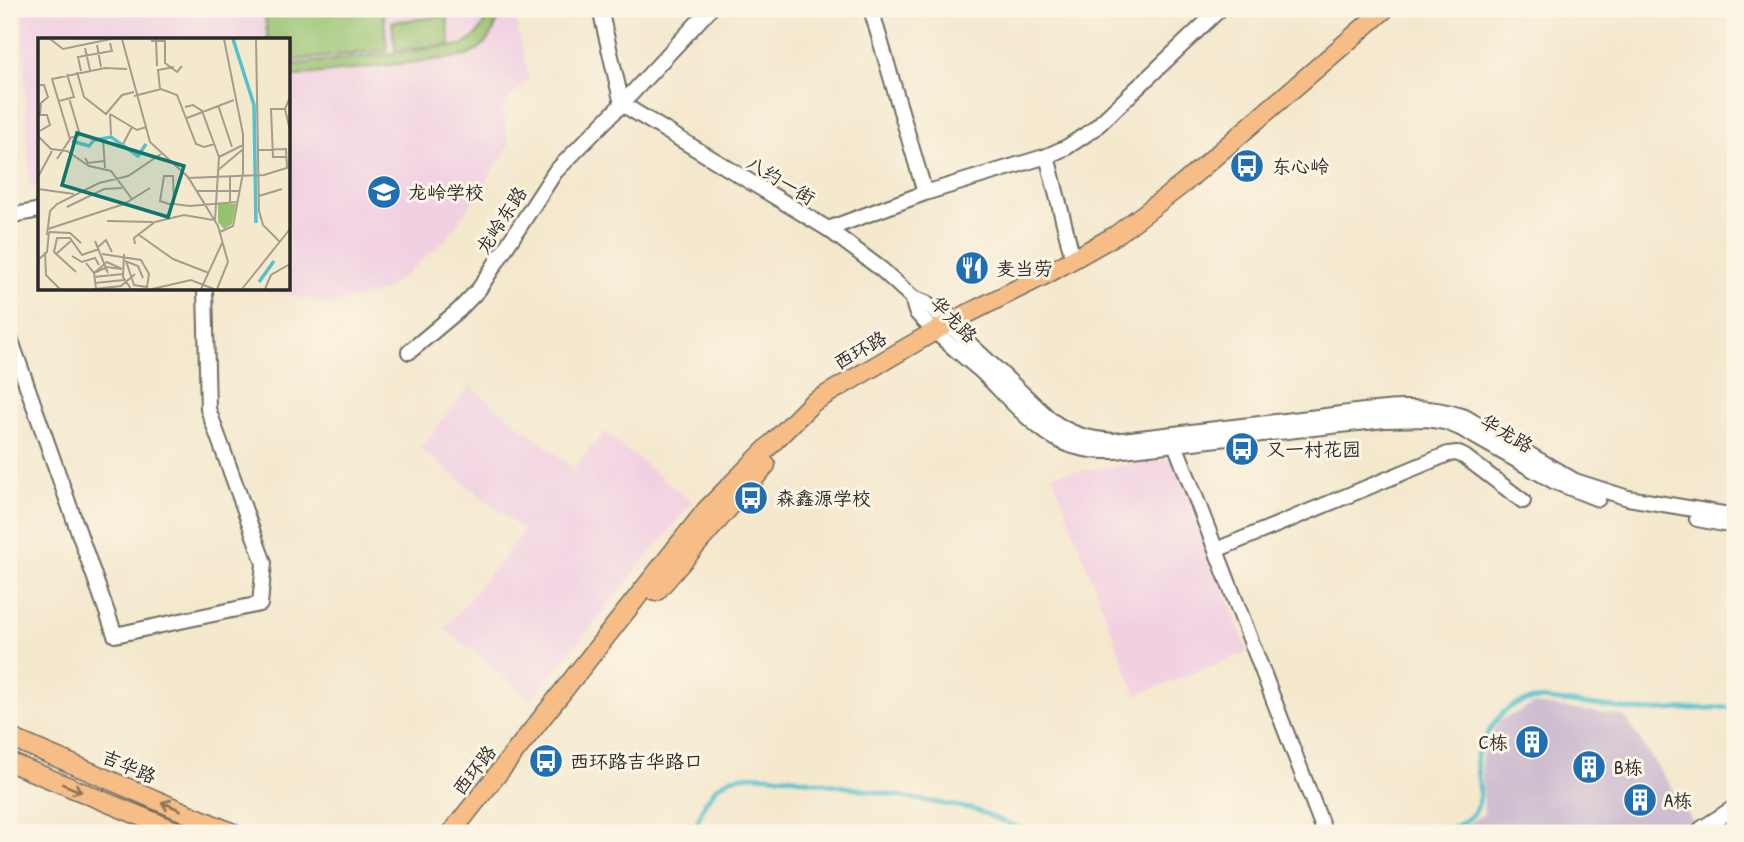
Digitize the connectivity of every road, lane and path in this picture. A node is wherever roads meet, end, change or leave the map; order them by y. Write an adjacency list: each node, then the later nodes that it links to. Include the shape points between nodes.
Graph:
1 (600, 9): 7 (street)
2 (710, 9): 7 (street, 龙岭东路)
3 (871, 9): 9 (street)
4 (1220, 9): 8 (street, via 1094,129)
5 (1385, 9): 13 (main road, 西环路, via 1183,184 1116,235)
6 (1398, 9): 16 (main road, 西环路, via 1188,192 1121,244 1030,294)
7 (622, 104): 12 (street, 八约一街); 18 (street, 龙岭东路, via 555,172 479,289)
8 (1047, 156): 9 (street); 13 (street)
9 (925, 193): 12 (street)
10 (38, 210): 11 (street)
11 (9, 216)
12 (828, 229): 15 (street, 八约一街)
13 (1073, 259): 16 (main road, 西环路)
14 (205, 290): 17 (street, via 208,409 264,563 260,604 116,635)
15 (913, 298): 16 (street, 华龙路, via 915,311)
16 (945, 330): 19 (street, 华龙路, via 967,358 1041,428 1065,443 1115,451); 21 (street, 华龙路, via 1051,421 1094,440 1430,408 1465,417 1575,481 1628,498); 29 (main road, 西环路, via 812,403 706,510); 30 (main road, 西环路, via 820,412 790,438 609,648)
17 (9, 335)
18 (409, 352)
19 (1175, 444): 22 (street, 华龙路, via 1427,419 1460,428 1574,491); 23 (street)
20 (1523, 501): 23 (street, via 1465,457 1448,454)
21 (1735, 516)
22 (1735, 526)
23 (1216, 550): 31 (street)
24 (9, 737): 28 (main road, 吉华路, one-way to 24)
25 (9, 762): 27 (main road, one-way to 27)
26 (1735, 807): 32 (street, via 1701,829)
27 (181, 833)
28 (233, 833)
29 (451, 833)
30 (464, 833)
31 (1325, 833)
32 (1704, 833)

